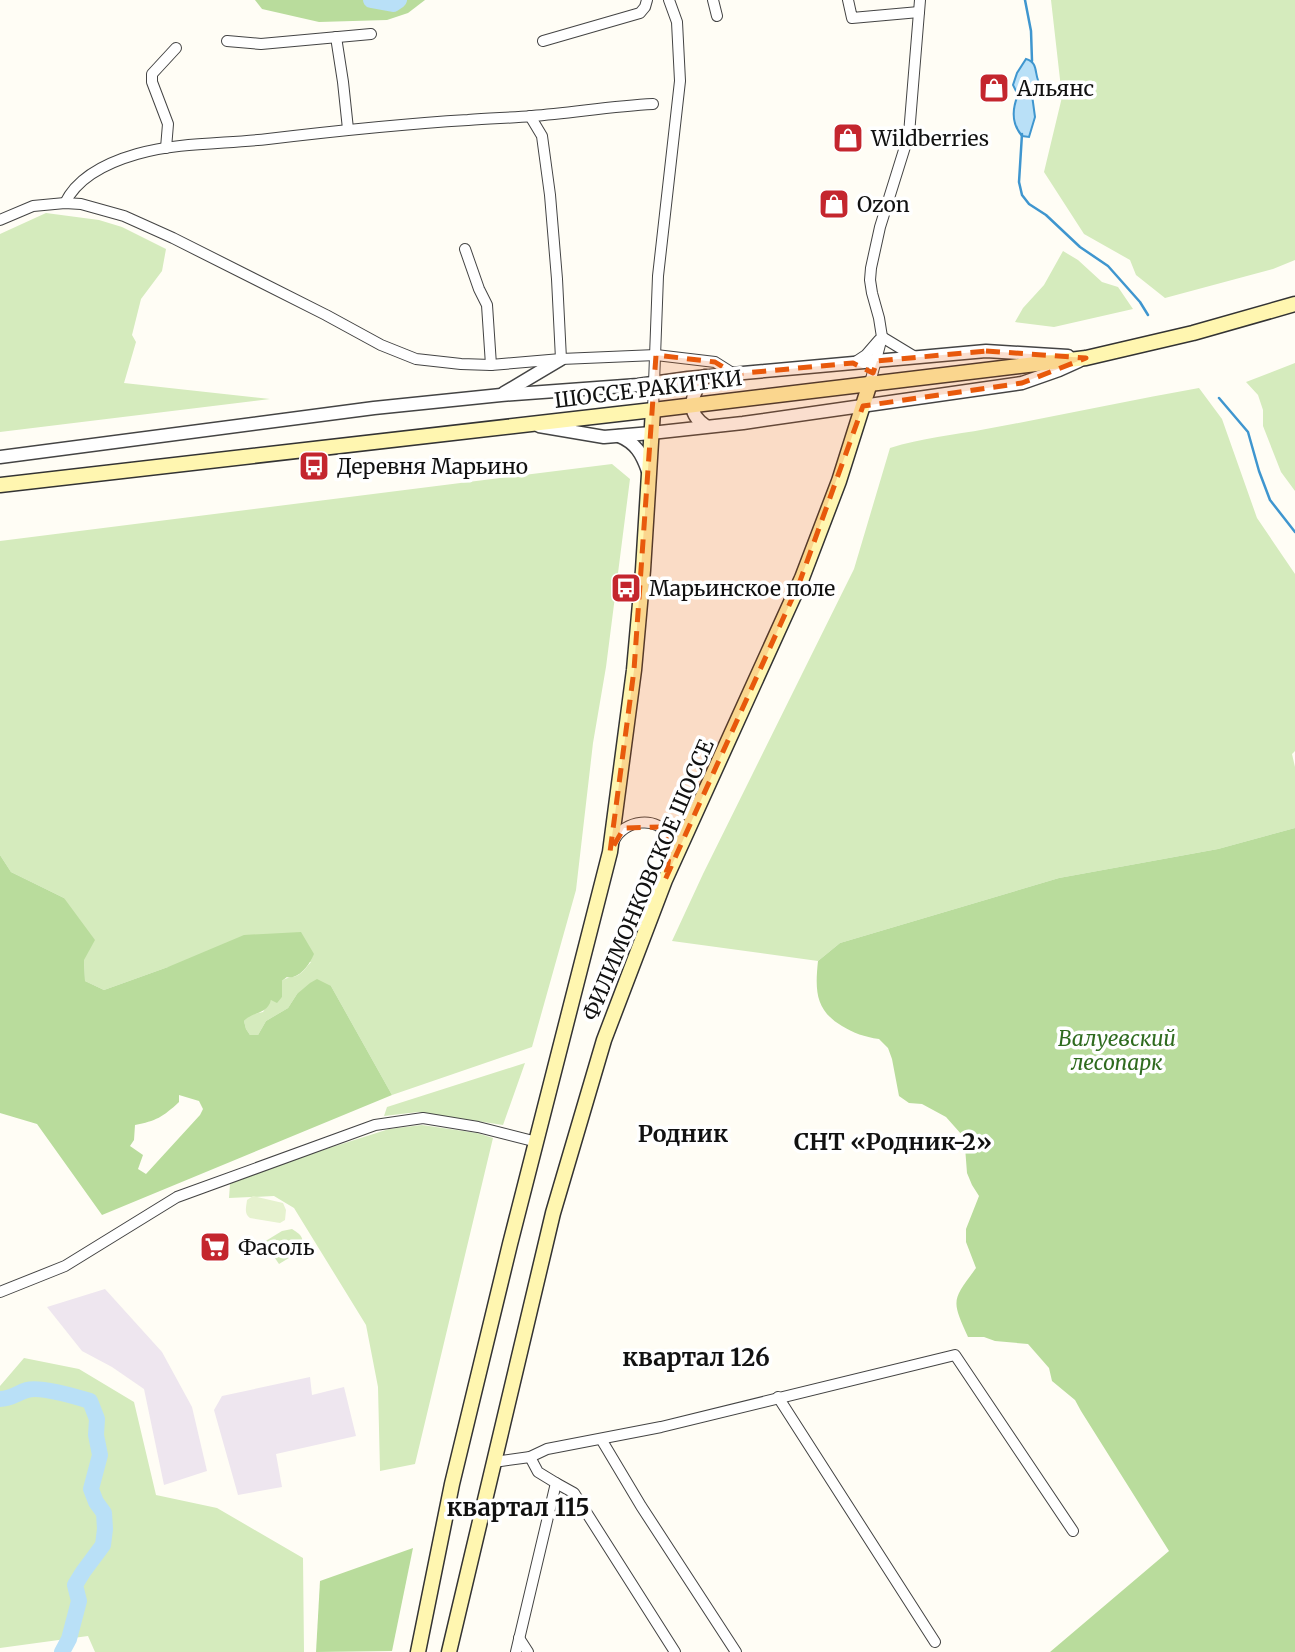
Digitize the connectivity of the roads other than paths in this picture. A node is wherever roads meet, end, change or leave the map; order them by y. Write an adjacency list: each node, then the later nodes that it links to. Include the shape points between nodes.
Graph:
1 (647, 0): 11 (street, via 640,13)
2 (669, 0): 22 (street, ФИЛИМОНКОВСКОЕ ШОССЕ, via 677,22 680,81 658,276)
3 (713, 0): 7 (street)
4 (848, 0): 6 (street, via 852,19)
5 (920, 0): 6 (street)
6 (919, 12): 21 (street, via 909,134 871,268)
7 (717, 16)
8 (371, 34): 9 (street)
9 (336, 37): 10 (street, via 261,44); 15 (street)
10 (227, 41)
11 (543, 41)
12 (176, 48): 16 (street, via 152,74 168,124)
13 (653, 104): 14 (street)
14 (530, 116): 15 (street); 25 (street, via 542,136 550,195)
15 (348, 129): 16 (street)
16 (166, 148): 17 (street, via 104,167 82,180)
17 (65, 203): 18 (street, via 33,206); 28 (street, via 124,216 173,238 398,353 415,359)
18 (0, 220)
19 (465, 249): 28 (street, via 487,305)
20 (1295, 304): 24 (main road, ШОССЕ РАКИТКИ)
21 (882, 337): 23 (street); 26 (street); 27 (street)
22 (656, 355): 25 (street); 29 (street, via 715,362); 31 (street, ФИЛИМОНКОВСКОЕ ШОССЕ)
23 (915, 357): 24 (street, via 986,351); 26 (street)
24 (1086, 358): 32 (main road, ШОССЕ РАКИТКИ); 35 (street, via 1022,383)
25 (561, 359): 28 (street); 33 (street)
26 (877, 361): 27 (street); 32 (street)
27 (853, 363): 29 (street); 32 (street)
28 (491, 365)
29 (734, 374): 30 (street)
30 (705, 376): 31 (street); 34 (street)
31 (654, 383): 33 (street); 36 (street, ФИЛИМОНКОВСКОЕ ШОССЕ)
32 (870, 383): 34 (main road, ШОССЕ РАКИТКИ); 35 (main road, ФИЛИМОНКОВСКОЕ ШОССЕ)
33 (501, 395): 41 (street)
34 (692, 405): 36 (main road, ШОССЕ РАКИТКИ); 38 (street, via 695,417)
35 (863, 406): 38 (street); 47 (main road, ФИЛИМОНКОВСКОЕ ШОССЕ, via 802,578)
36 (653, 410): 37 (main road, ШОССЕ РАКИТКИ); 39 (main road, ФИЛИМОНКОВСКОЕ ШОССЕ)
37 (525, 424): 40 (street); 45 (main road, ШОССЕ РАКИТКИ)
38 (706, 426): 39 (street)
39 (651, 433): 40 (street); 44 (main road, ФИЛИМОНКОВСКОЕ ШОССЕ)
40 (619, 436): 44 (street, via 636,446)
41 (24, 453): 42 (street); 43 (street)
42 (0, 457)
43 (0, 466)
44 (649, 473): 46 (main road, ФИЛИМОНКОВСКОЕ ШОССЕ, via 634,670)
45 (0, 485)
46 (610, 852): 47 (street, via 624,828 637,823 661,827 671,846); 48 (main road, ФИЛИМОНКОВСКОЕ ШОССЕ)
47 (666, 880): 53 (main road, ФИЛИМОНКОВСКОЕ ШОССЕ, via 604,1040 553,1213)
48 (537, 1142): 49 (street, via 423,1118 375,1125 177,1196 65,1266); 58 (main road, ФИЛИМОНКОВСКОЕ ШОССЕ, via 452,1484)
49 (0, 1292)
50 (778, 1397): 51 (street); 55 (street, via 955,1355); 57 (street)
51 (601, 1439): 52 (street, via 547,1449); 63 (street)
52 (530, 1457): 53 (street); 54 (street, via 538,1472)
53 (494, 1462): 59 (main road, ФИЛИМОНКОВСКОЕ ШОССЕ)
54 (556, 1483): 56 (street); 62 (street, via 574,1493)
55 (1073, 1531)
56 (519, 1638): 60 (street); 61 (street)
57 (935, 1642)
58 (418, 1652)
59 (449, 1652)
60 (516, 1652)
61 (528, 1652)
62 (675, 1652)
63 (736, 1652)

